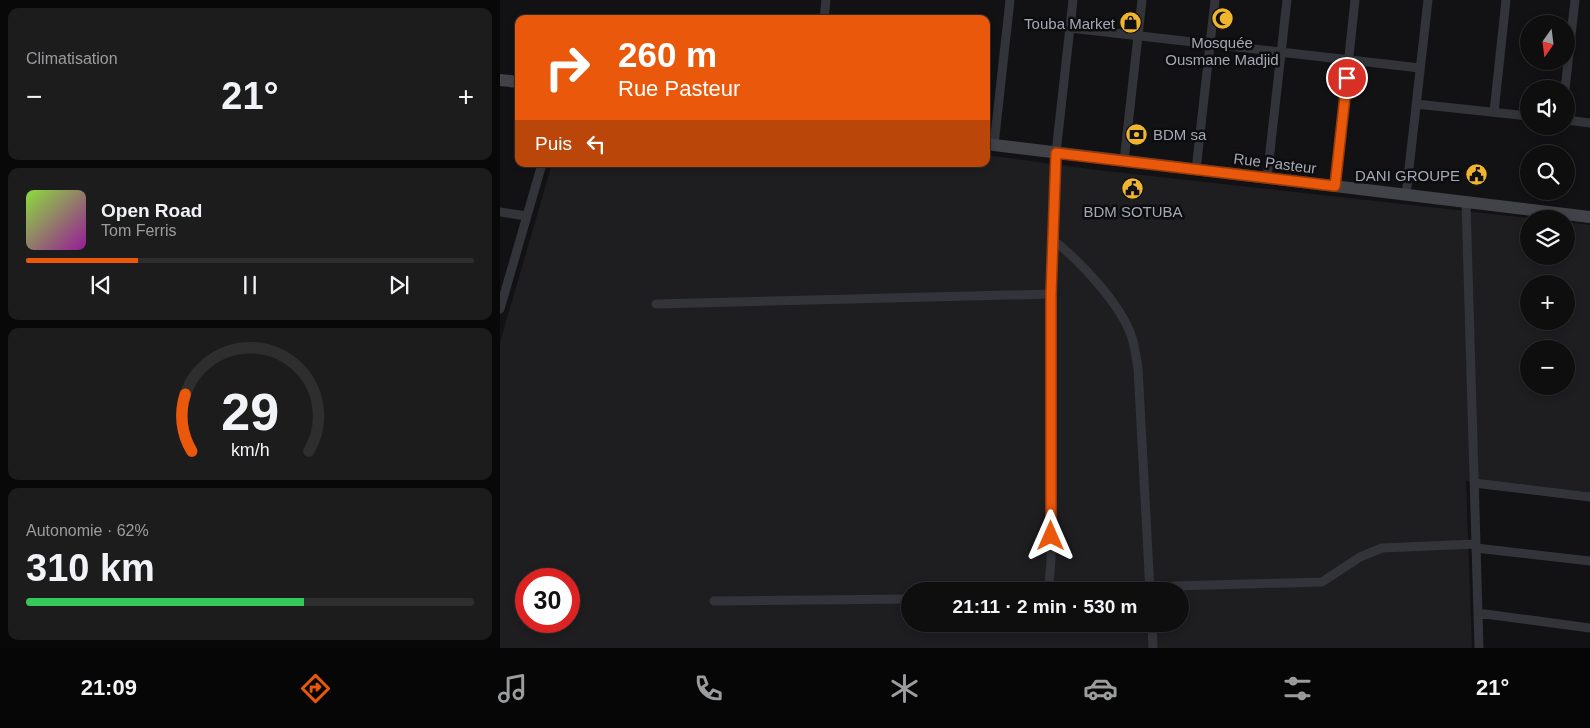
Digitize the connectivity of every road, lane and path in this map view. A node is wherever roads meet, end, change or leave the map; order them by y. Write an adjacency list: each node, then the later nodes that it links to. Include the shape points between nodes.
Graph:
1 (826, 0): 11 (street)
2 (1010, 0): 26 (street)
3 (1073, 0): 12 (street)
4 (1142, 0): 13 (street)
5 (1215, 0): 14 (street)
6 (1287, 0): 15 (street)
7 (1356, 0): 16 (street)
8 (1428, 0): 17 (street)
9 (1506, 0): 22 (street)
10 (1575, 0): 19 (street)
11 (824, 15)
12 (1070, 28): 13 (street); 27 (street)
13 (1138, 36): 14 (street); 28 (street)
14 (1210, 44): 15 (street); 30 (street)
15 (1281, 52): 16 (street); 31 (street)
16 (1349, 60): 17 (street); 32 (street)
17 (1420, 68): 21 (street)
18 (500, 80): 20 (main road)
19 (1566, 80)
20 (515, 82)
21 (1416, 104): 22 (street); 33 (street)
22 (1494, 112): 23 (street)
23 (1520, 115)
24 (1575, 121): 25 (street)
25 (1590, 123)
26 (990, 145): 27 (main road, Rue Pasteur)
27 (1056, 153): 28 (main road, Rue Pasteur); 38 (street)
28 (1124, 161): 30 (main road, Rue Pasteur)
29 (541, 167): 36 (street)
30 (1196, 170): 31 (main road, Rue Pasteur)
31 (1267, 178): 32 (main road, Rue Pasteur)
32 (1335, 186): 33 (main road, Rue Pasteur)
33 (1406, 195): 34 (main road, Rue Pasteur)
34 (1466, 202): 37 (main road, Rue Pasteur); 42 (street)
35 (500, 212): 36 (street)
36 (527, 216): 41 (street)
37 (1590, 217)
38 (1052, 239): 39 (street); 47 (street, via 1069,253 1120,312 1132,338 1138,368)
39 (1051, 294): 40 (street); 46 (street)
40 (656, 304)
41 (500, 309)
42 (1474, 483): 43 (street); 44 (street)
43 (1590, 497)
44 (1476, 546): 45 (street); 48 (street, via 1382,548 1360,557 1322,582); 51 (street)
45 (1590, 561)
46 (1049, 582)
47 (1150, 582)
48 (1189, 586)
49 (901, 599): 50 (street)
50 (714, 601)
51 (1478, 613): 52 (street); 55 (street)
52 (1590, 628)
53 (1152, 632): 54 (street)
54 (1153, 648)
55 (1479, 648)

